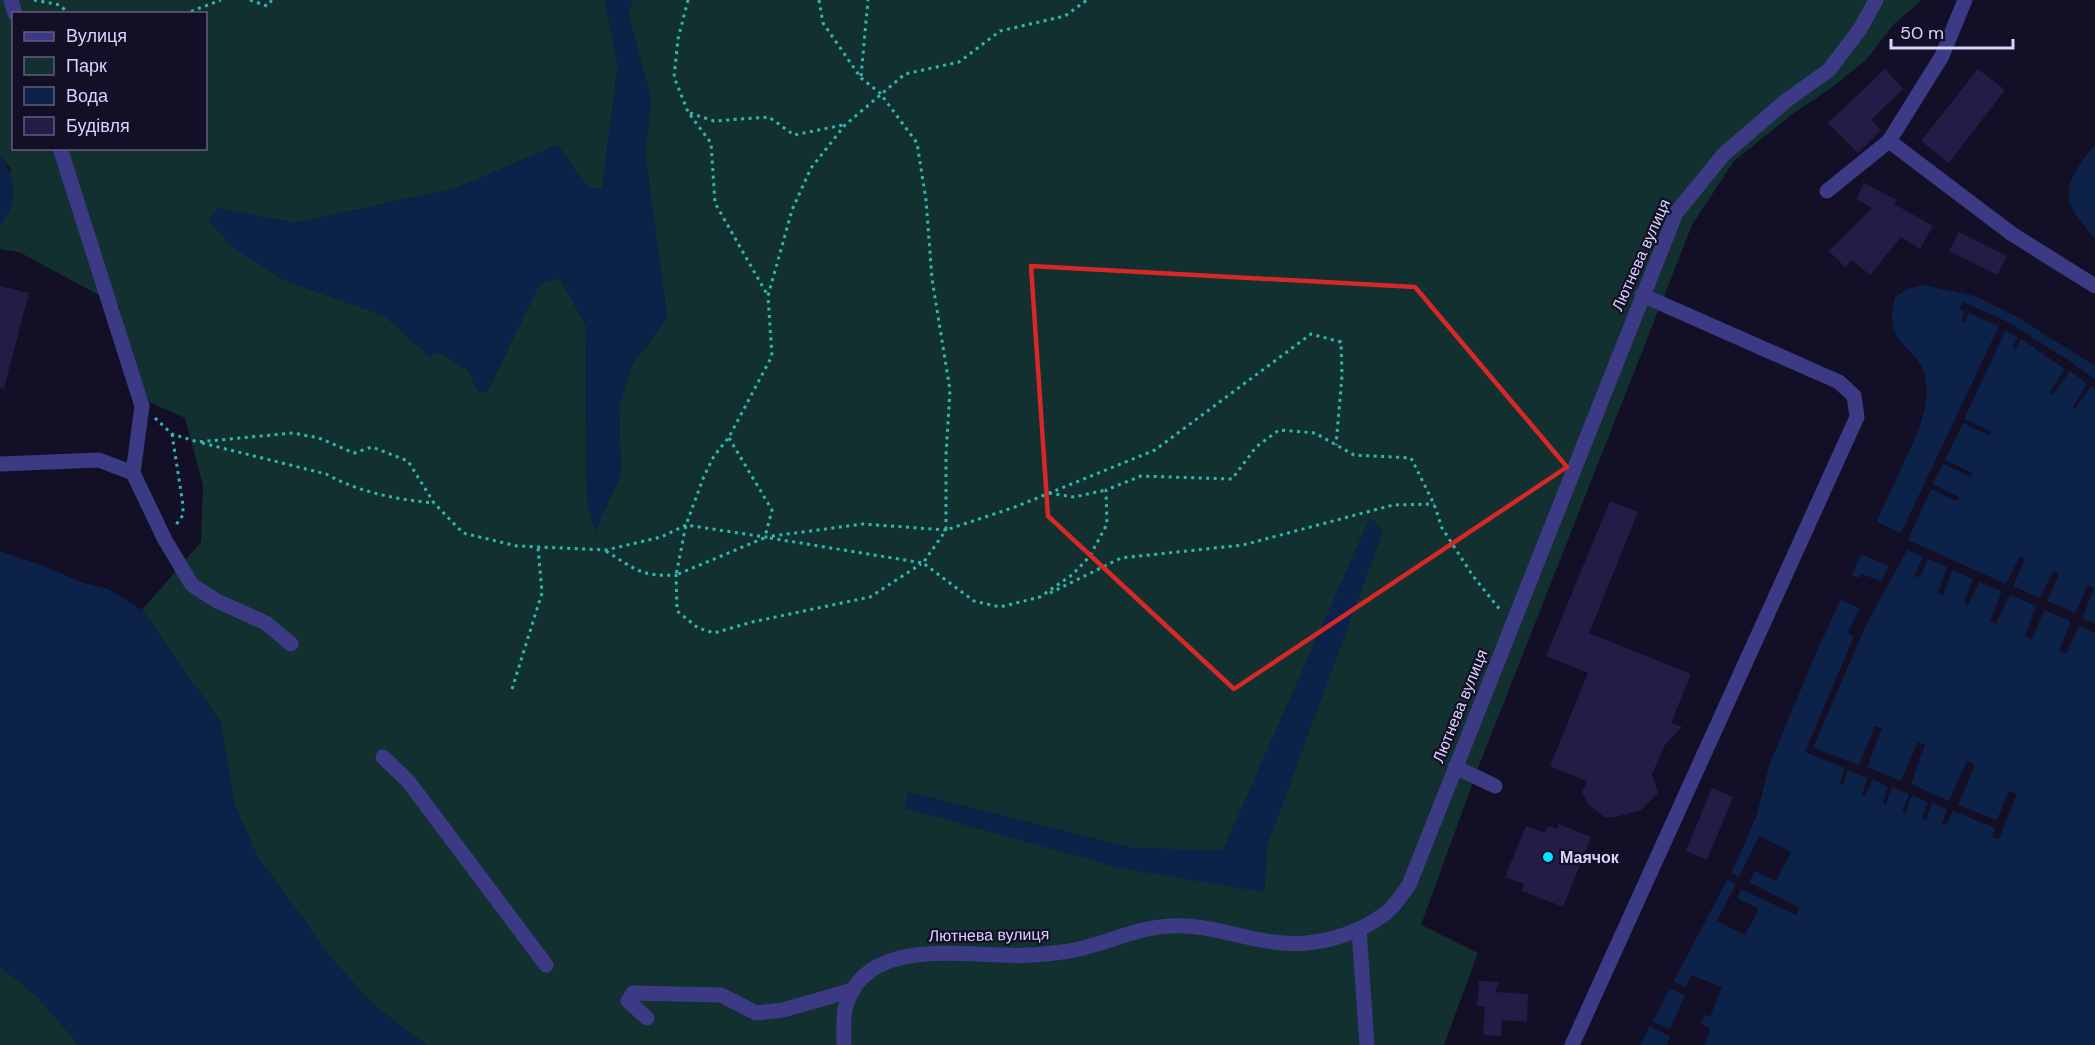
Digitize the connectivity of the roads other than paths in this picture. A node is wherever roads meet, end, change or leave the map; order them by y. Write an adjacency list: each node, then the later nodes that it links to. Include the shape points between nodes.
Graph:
1 (1876, 0): 7 (street, Лютнева вулиця, via 1860,29 1828,70 1724,153 1699,181 1676,213)
2 (1965, 0): 3 (street, via 1942,56)
3 (1889, 141): 5 (street); 6 (street, via 2013,234)
4 (61, 150): 9 (street, via 142,406)
5 (1827, 191)
6 (2095, 286)
7 (1642, 294): 12 (street, Лютнева вулиця); 20 (street, via 1839,382 1854,396 1857,417)
8 (0, 464): 9 (street, via 99,460)
9 (133, 473): 10 (street, via 192,585 266,623)
10 (291, 644)
11 (383, 757): 15 (street, via 408,781)
12 (1455, 767): 13 (street); 14 (street, Лютнева вулиця, via 1409,885 1388,912)
13 (1495, 786)
14 (1359, 930): 16 (street, Лютнева вулиця, via 1334,938 1276,943 1197,927 1148,927 1065,952 931,952 882,965 865,975); 19 (street)
15 (546, 965)
16 (854, 990): 17 (street, via 783,1010 756,1013 722,995 633,993 628,1000); 18 (street, Лютнева вулиця, via 845,1009)
17 (647, 1017)
18 (844, 1045)
19 (1367, 1045)
20 (1572, 1045)

